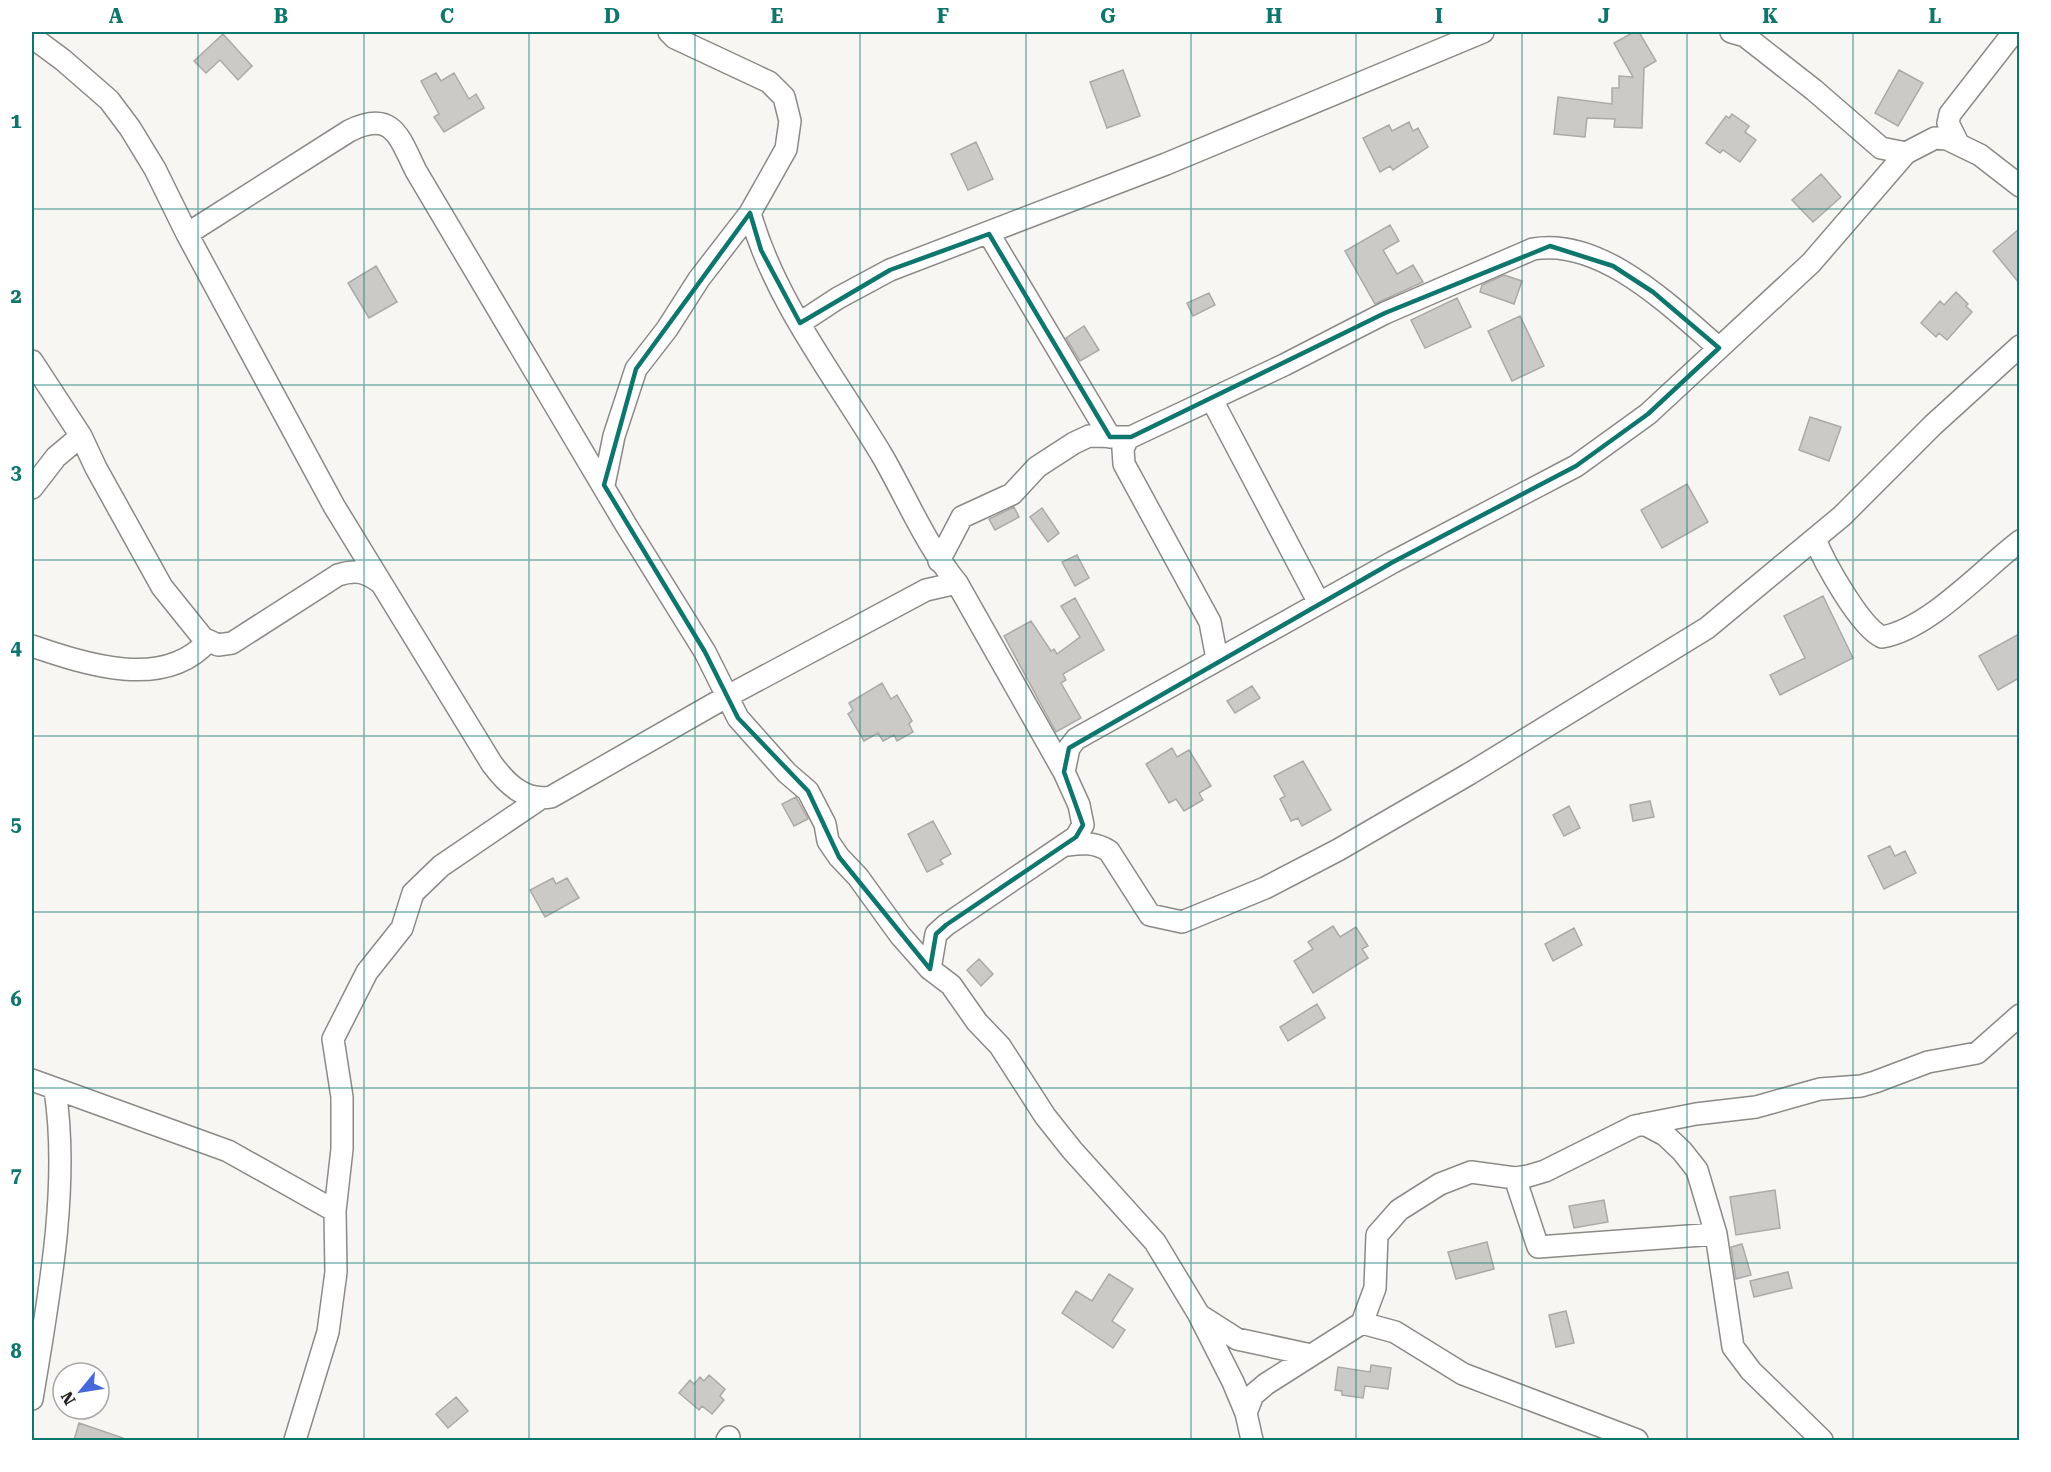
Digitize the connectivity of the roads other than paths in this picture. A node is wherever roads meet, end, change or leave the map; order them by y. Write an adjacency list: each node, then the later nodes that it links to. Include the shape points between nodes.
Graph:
1 (669, 32): 9 (street, via 769,82 784,97 790,121 786,149)
2 (1483, 32): 11 (street)
3 (1731, 32): 7 (street, via 1745,36 1881,148)
4 (2014, 32): 6 (street, via 1950,114 1948,123)
5 (32, 37): 10 (street, via 109,100 155,169)
6 (1958, 143): 7 (street, via 1935,138); 8 (street)
7 (1906, 153): 14 (street, via 1811,263)
8 (2019, 186)
9 (750, 213): 12 (street, via 760,250); 19 (street, via 636,369)
10 (187, 234): 19 (street, via 349,131 364,124 381,122 390,126); 25 (street, via 310,462)
11 (989, 234): 12 (street, via 891,270); 18 (street)
12 (800, 323): 23 (street, via 883,458)
13 (2019, 346): 21 (street)
14 (1719, 348): 16 (street, via 1653,292 1613,266 1569,248 1550,246 1533,249 1385,313); 26 (street, via 1648,414 1576,466)
15 (32, 361): 17 (street)
16 (1212, 400): 18 (street); 26 (street)
17 (81, 436): 20 (street, via 56,457); 27 (street, via 162,587)
18 (1119, 438): 23 (street, via 1089,436 1074,443 1037,467 1012,494 962,517); 29 (street, via 1124,464 1210,622)
19 (603, 485): 30 (street, via 705,652)
20 (32, 488)
21 (1815, 539): 22 (street, via 1856,612 1872,632 1882,637 1912,626); 33 (street, via 1707,628 1479,768 1265,888 1182,922 1150,915 1109,851 1090,843)
22 (2019, 541)
23 (939, 561): 24 (street)
24 (957, 583): 30 (street, via 926,590); 31 (street)
25 (384, 585): 27 (street, via 353,570 338,575 232,643 218,645); 32 (street, via 492,764 521,793)
26 (1319, 603): 29 (street)
27 (208, 641): 28 (street, via 189,657 154,669 132,670 64,657)
28 (32, 646)
29 (1217, 659): 31 (street, via 1076,739 1069,748)
30 (726, 697): 32 (street, via 551,797); 34 (street, via 755,738 808,791 825,824 828,841)
31 (1064, 772): 33 (street, via 1083,825)
32 (538, 800): 40 (street, via 441,866 413,893 402,928 367,972 333,1039 342,1097 342,1149)
33 (1067, 845): 34 (street, via 936,934)
34 (930, 969): 42 (street, via 951,985 977,1023 1000,1046 1072,1150 1155,1242)
35 (2019, 1015): 38 (street, via 1977,1053 1928,1062 1861,1086 1820,1089 1756,1107)
36 (32, 1080): 37 (street)
37 (55, 1090): 40 (street, via 228,1151); 45 (street, via 61,1140 51,1288)
38 (1644, 1124): 39 (street, via 1545,1171); 41 (street, via 1665,1135 1697,1170)
39 (1515, 1178): 41 (street, via 1538,1247); 43 (street, via 1470,1172 1440,1184 1399,1210 1377,1235 1375,1288)
40 (334, 1211): 47 (street, via 336,1272 328,1332)
41 (1716, 1234): 50 (street, via 1733,1347 1751,1371)
42 (1198, 1313): 44 (street, via 1237,1339); 46 (street)
43 (1362, 1323): 44 (street); 49 (street, via 1395,1332 1463,1374)
44 (1311, 1355): 46 (street, via 1253,1395)
45 (32, 1399)
46 (1246, 1413): 48 (street)
47 (295, 1440)
48 (1252, 1440)
49 (1638, 1440)
50 (1822, 1440)

